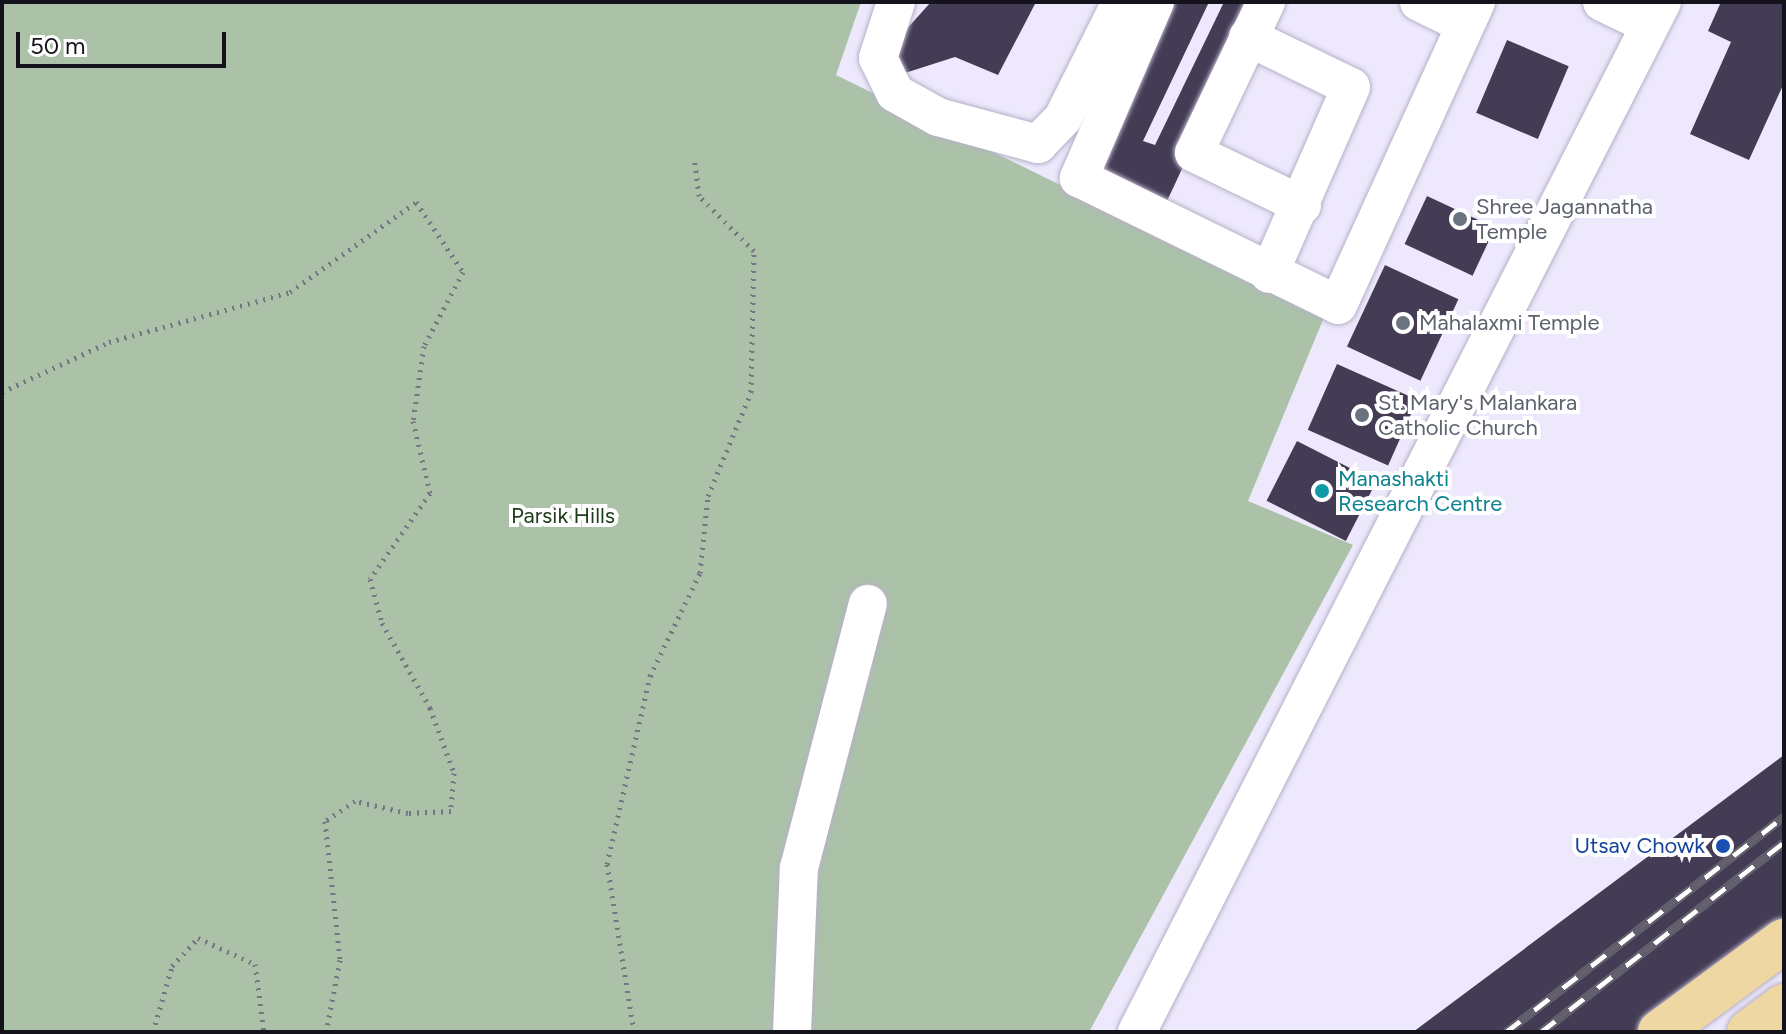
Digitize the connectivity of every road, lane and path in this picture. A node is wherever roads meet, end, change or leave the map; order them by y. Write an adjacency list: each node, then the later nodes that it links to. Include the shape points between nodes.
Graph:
1 (896, 2): 2 (street, via 878,58 895,93 938,117 1028,144 1038,144 1063,118)
2 (1121, 2)
3 (1155, 2): 12 (street, via 1079,178)
4 (1266, 2): 9 (street)
5 (1419, 2): 7 (street)
6 (1602, 2): 8 (street)
7 (1470, 13): 12 (street, via 1346,296 1338,305 1327,303)
8 (1656, 14): 22 (street)
9 (1248, 37): 11 (street, via 1351,87); 11 (street, via 1194,153)
10 (695, 162): 20 (path, via 699,196 754,251 751,392 708,496 700,573 650,676 607,864)
11 (1302, 205): 12 (street)
12 (1269, 274)
13 (2, 392): 19 (path, via 109,342 290,292 416,202 463,272 424,346 416,406 430,493 370,579 382,623 430,708 454,773 451,811 408,813 355,801 325,821 340,960)
14 (868, 604): 21 (street, via 799,868)
15 (1784, 941): 23 (main road)
16 (1784, 1006): 24 (main road)
17 (153, 1032): 18 (path, via 172,966 198,938 255,964)
18 (264, 1032)
19 (326, 1032)
20 (634, 1032)
21 (792, 1032)
22 (1137, 1032)
23 (1660, 1032)
24 (1749, 1032)

